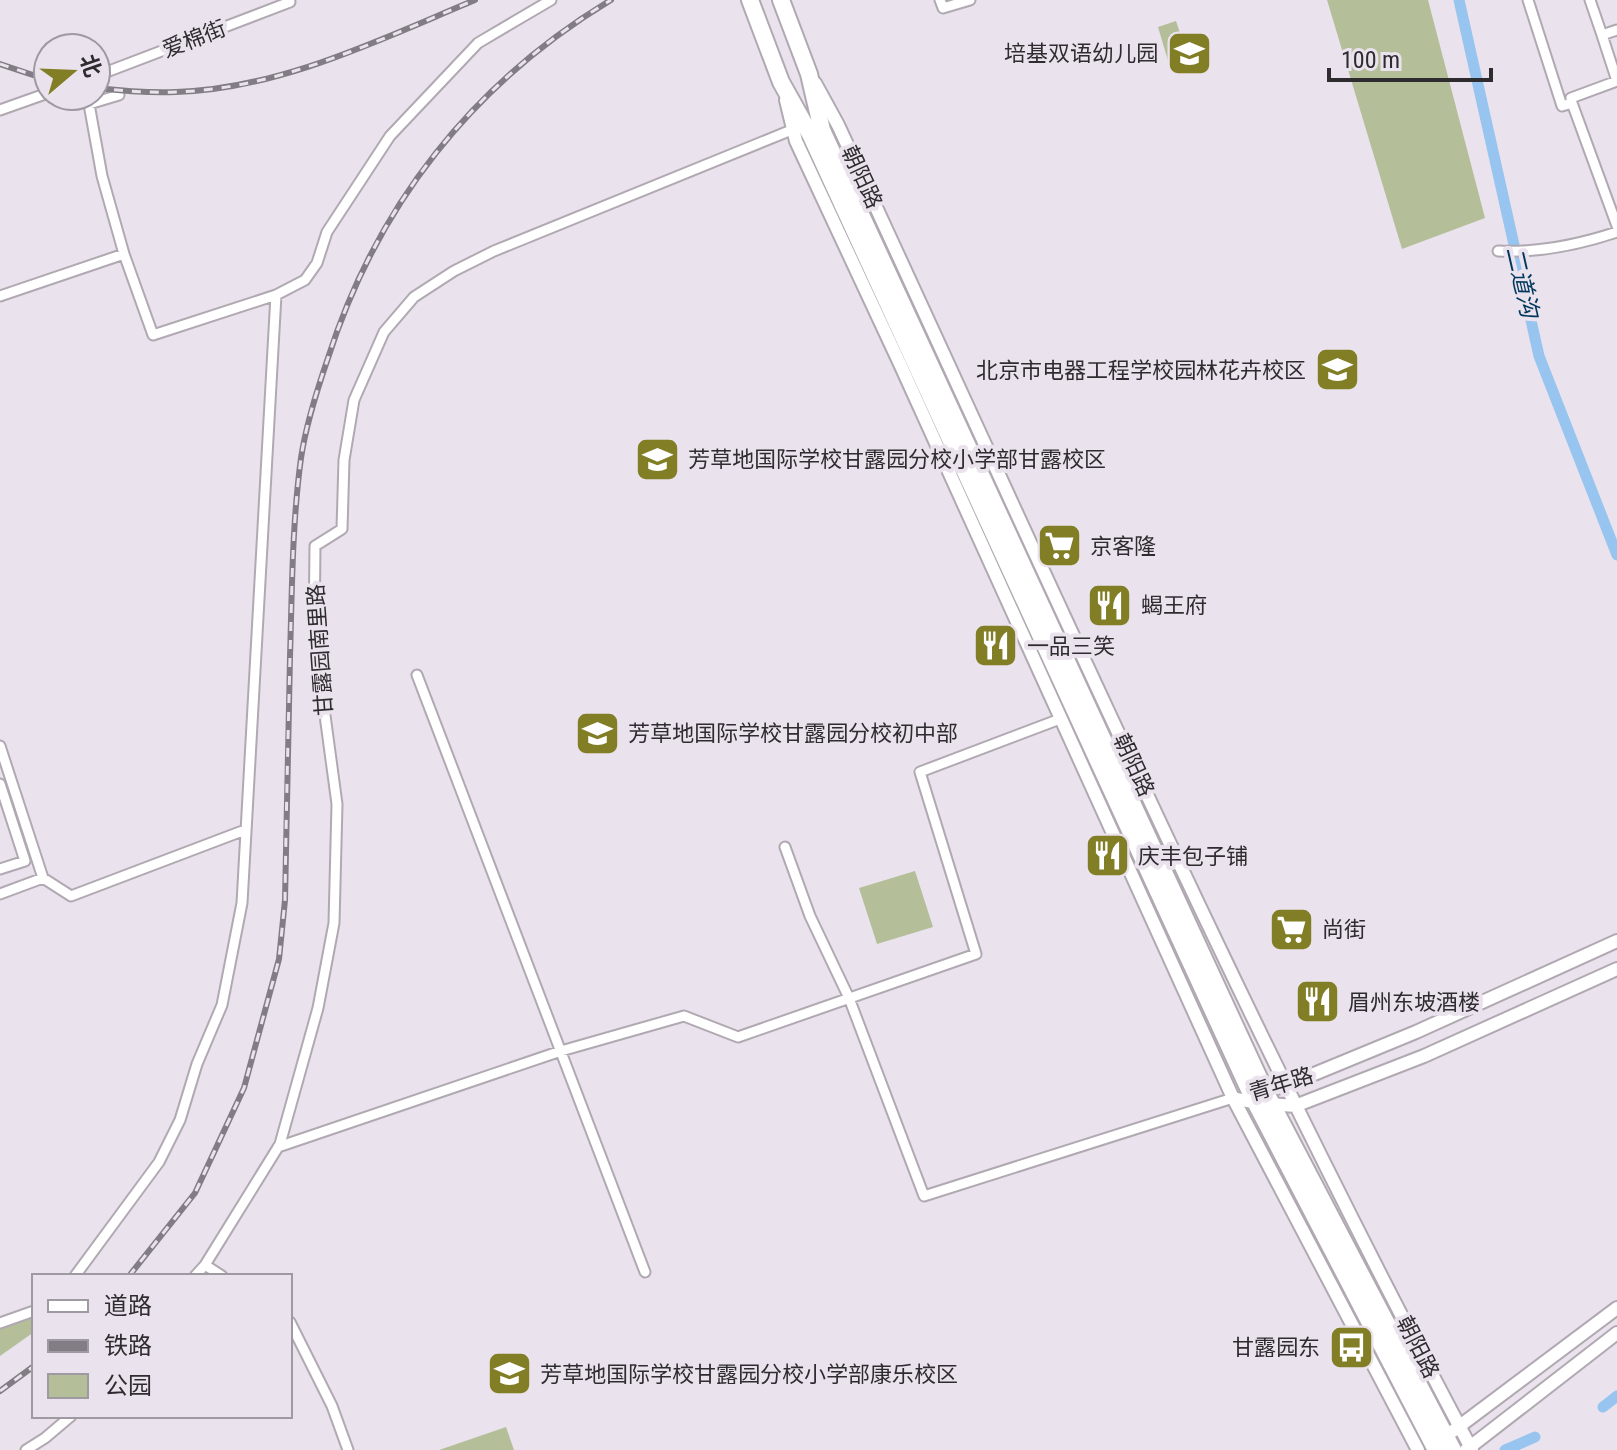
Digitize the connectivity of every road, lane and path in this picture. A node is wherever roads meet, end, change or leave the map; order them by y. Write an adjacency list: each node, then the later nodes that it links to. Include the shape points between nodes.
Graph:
1 (289, 0): 11 (street, 爱棉街)
2 (551, 0): 22 (street, via 478,43 443,77 390,136 327,232 305,280)
3 (750, 0): 12 (highway, 朝阳路)
4 (781, 0): 21 (highway, 朝阳路, via 809,74 822,130)
5 (940, 0): 6 (street, via 943,8)
6 (970, 0)
7 (1528, 0): 15 (street, via 1562,106)
8 (1590, 0): 10 (street)
9 (1617, 30): 10 (street)
10 (1602, 35): 15 (street, via 1617,81 1571,98)
11 (112, 70)
12 (781, 82): 17 (street, 朝阳路); 21 (highway, 朝阳路)
13 (119, 95): 20 (street, via 89,104)
14 (32, 99): 16 (street)
15 (1572, 103): 18 (street)
16 (0, 110)
17 (794, 129): 21 (street, 朝阳路, via 796,141); 41 (street, 甘露园南里路, via 454,271 414,297 384,332 354,400 344,460 342,529 315,546 314,634 337,804 334,923 318,1008)
18 (1617, 229): 19 (street, via 1593,240 1530,253)
19 (1499, 251)
20 (124, 254): 22 (street, via 153,335); 23 (street)
21 (880, 270): 25 (street, 朝阳路, via 908,380); 37 (street, 朝阳路); 39 (highway, 朝阳路)
22 (276, 295): 28 (street)
23 (0, 296)
24 (417, 675): 36 (street)
25 (1060, 719): 35 (street, via 920,772 976,954); 38 (street, 朝阳路)
26 (0, 746): 31 (street)
27 (0, 784): 30 (street, via 25,861)
28 (245, 830): 31 (street, via 71,896); 44 (street, via 242,903 222,1005 180,1120 159,1162)
29 (785, 847): 35 (street)
30 (0, 869)
31 (43, 878): 32 (street)
32 (0, 894)
33 (1617, 941): 37 (street, 青年路)
34 (1617, 969): 40 (street, 青年路, via 1424,1056)
35 (849, 998): 36 (street, via 738,1037 684,1016); 38 (street, via 924,1196)
36 (561, 1051): 41 (street); 43 (street)
37 (1285, 1086): 39 (street, 青年路); 40 (street, 朝阳路)
38 (1233, 1098): 39 (street, 青年路); 53 (street, 朝阳路)
39 (1261, 1098): 40 (street, 青年路); 53 (highway, 朝阳路)
40 (1295, 1106): 53 (street, 朝阳路)
41 (278, 1147): 42 (street, 甘露园南里路)
42 (205, 1265): 45 (street, 甘露园南里路); 46 (street)
43 (645, 1272)
44 (76, 1274)
45 (197, 1274)
46 (219, 1274)
47 (1617, 1308): 53 (street)
48 (32, 1312): 49 (street)
49 (0, 1323)
50 (292, 1326): 56 (street)
51 (1617, 1333): 54 (street)
52 (68, 1418): 55 (street)
53 (1438, 1444): 54 (street, 朝阳路)
54 (1469, 1449)
55 (26, 1450)
56 (348, 1450)

